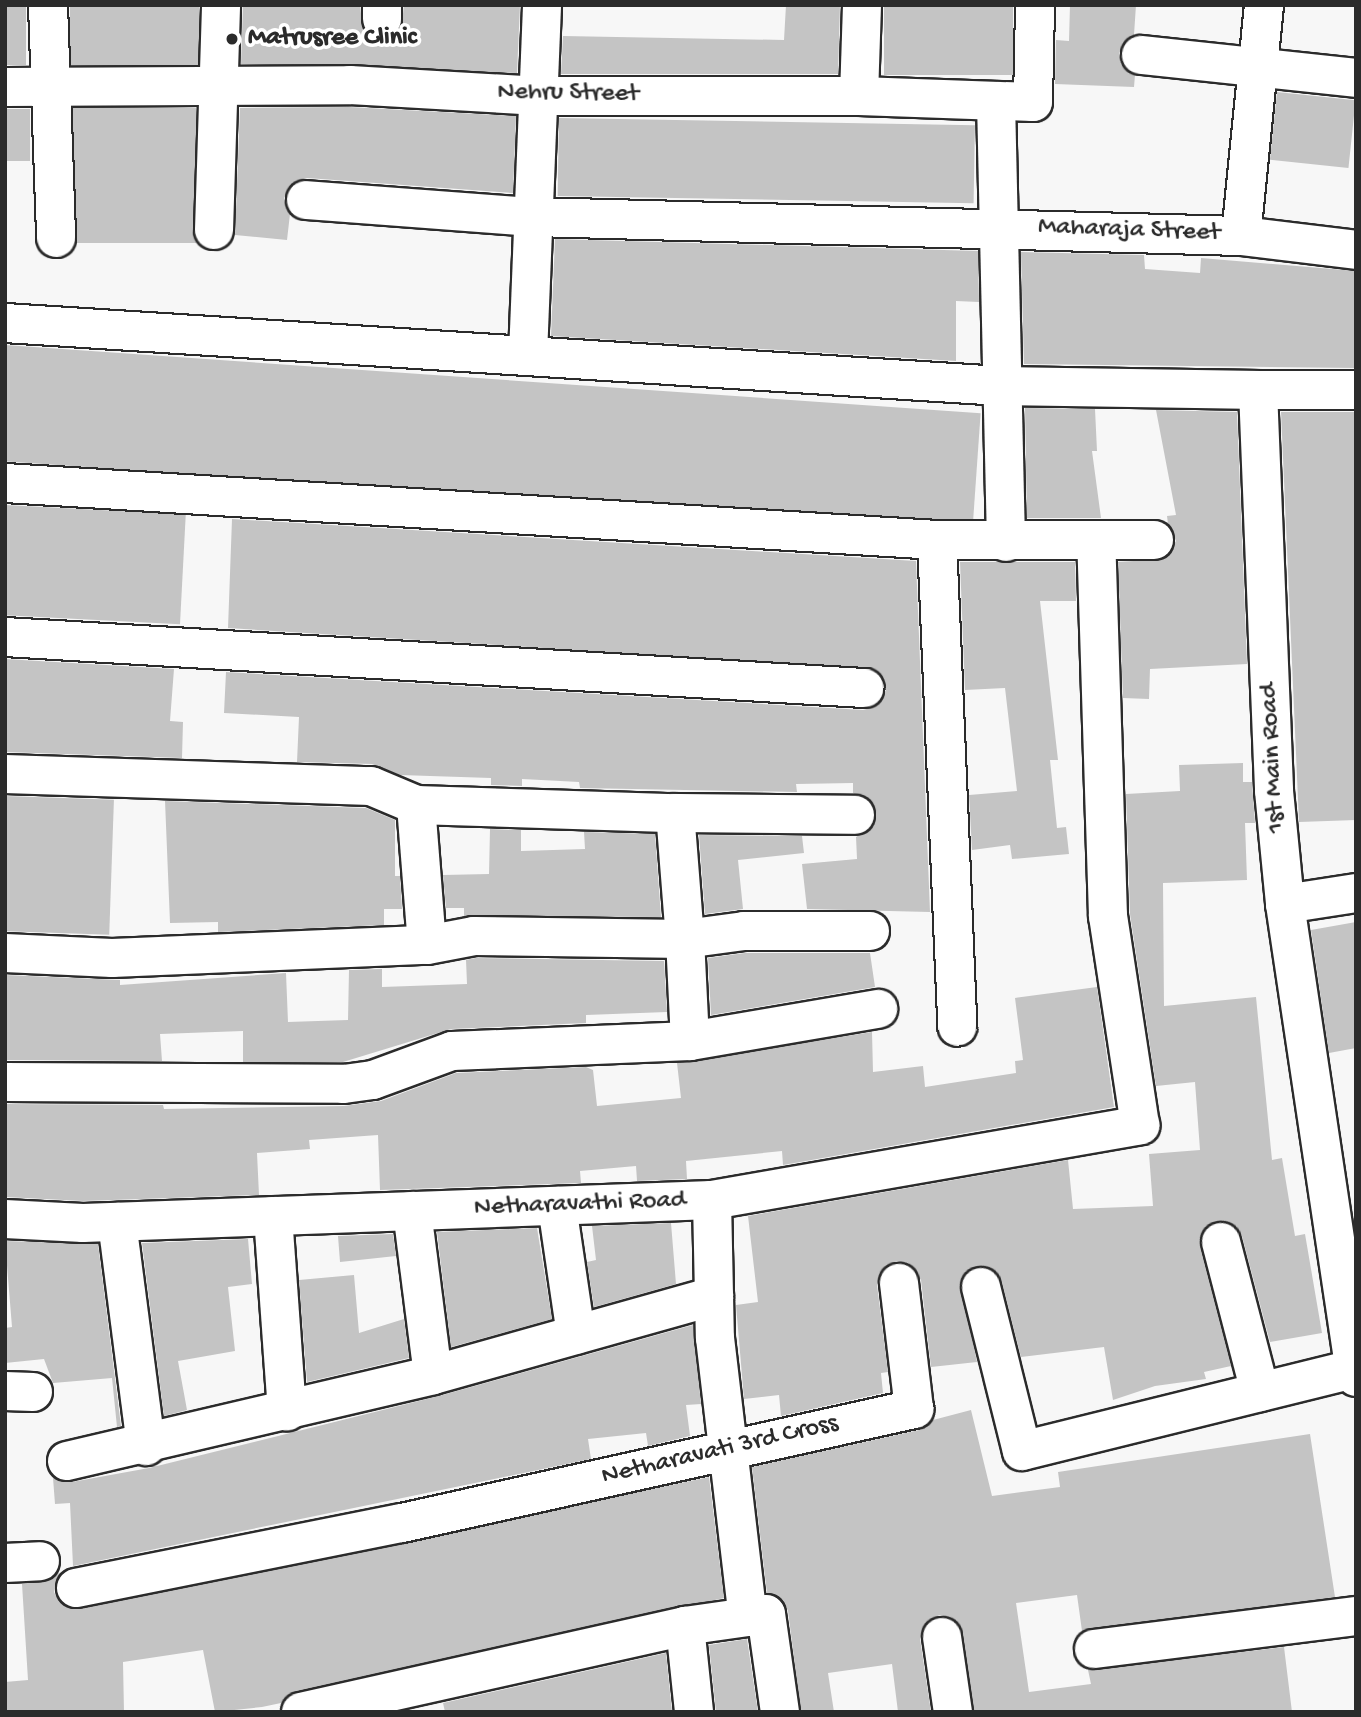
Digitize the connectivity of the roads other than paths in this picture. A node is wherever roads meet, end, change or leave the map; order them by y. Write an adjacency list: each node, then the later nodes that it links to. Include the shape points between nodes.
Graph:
1 (48, 5): 11 (street)
2 (221, 5): 10 (street)
3 (542, 5): 13 (street)
4 (862, 5): 14 (street)
5 (1035, 5): 15 (street, Nehru Street, via 1033,102)
6 (1264, 5): 8 (street, Maharaja Street)
7 (1141, 55): 8 (street)
8 (1254, 67): 9 (street); 20 (street, Maharaja Street)
9 (1356, 78)
10 (222, 84): 11 (street, Nehru Street); 13 (street, Nehru Street); 19 (street)
11 (48, 86): 12 (street, Nehru Street); 21 (street)
12 (5, 87)
13 (540, 96): 14 (street, Nehru Street); 17 (street)
14 (859, 96): 15 (street, Nehru Street)
15 (996, 101): 18 (street)
16 (306, 201): 17 (street, Maharaja Street)
17 (534, 217): 18 (street, Maharaja Street); 24 (street)
18 (996, 225): 20 (street, Maharaja Street); 25 (street)
19 (214, 230)
20 (1241, 236): 22 (street)
21 (56, 238)
22 (1356, 250)
23 (5, 323): 24 (street)
24 (528, 355): 25 (street)
25 (1002, 386): 26 (street); 31 (street)
26 (1258, 390): 27 (street); 40 (street, 1st Main Road, via 1274,792)
27 (1356, 390)
28 (5, 483): 29 (street)
29 (937, 540): 31 (street); 46 (street)
30 (1154, 540): 32 (street)
31 (1006, 542): 32 (street)
32 (1096, 544): 49 (street, via 1108,916 1140,1125)
33 (5, 637): 34 (street)
34 (864, 688)
35 (5, 774): 36 (street, via 371,786)
36 (416, 805): 37 (street); 43 (street)
37 (675, 813): 38 (street); 42 (street)
38 (855, 815)
39 (1356, 893): 40 (street)
40 (1285, 904): 60 (street, 1st Main Road)
41 (870, 931): 42 (street, via 744,931)
42 (685, 939): 43 (street, via 474,936); 47 (street)
43 (427, 945): 44 (street, via 112,958)
44 (5, 953)
45 (877, 1009): 47 (street)
46 (957, 1027)
47 (690, 1041): 48 (street, via 452,1051 373,1080 344,1084)
48 (5, 1082)
49 (712, 1200): 50 (street, Netharavathi Road); 58 (street, Netharavathi Road)
50 (557, 1206): 51 (street, Netharavathi Road); 59 (street)
51 (412, 1211): 52 (street, Netharavathi Road); 61 (street)
52 (273, 1216): 54 (street, Netharavathi Road); 63 (street)
53 (5, 1219): 54 (street, Netharavathi Road)
54 (117, 1222): 64 (street)
55 (1221, 1242): 62 (street)
56 (899, 1283): 65 (street, Netharavati 3rd Cross, via 914,1409)
57 (981, 1287): 62 (street, via 1022,1451)
58 (714, 1296): 59 (street); 65 (street, Netharavathi Road)
59 (576, 1335): 61 (street)
60 (1355, 1373): 62 (street)
61 (433, 1375): 63 (street)
62 (1260, 1392)
63 (287, 1411): 64 (street)
64 (146, 1446): 66 (street)
65 (731, 1448): 67 (street, Netharavati 3rd Cross, via 402,1523); 69 (street, Netharavathi Road)
66 (67, 1461)
67 (76, 1588)
68 (1356, 1616): 72 (street)
69 (748, 1618): 70 (street); 75 (street, via 766,1614)
70 (685, 1626): 73 (street); 74 (street)
71 (942, 1637): 76 (street)
72 (1094, 1649)
73 (301, 1712)
74 (694, 1712)
75 (780, 1712)
76 (953, 1712)

